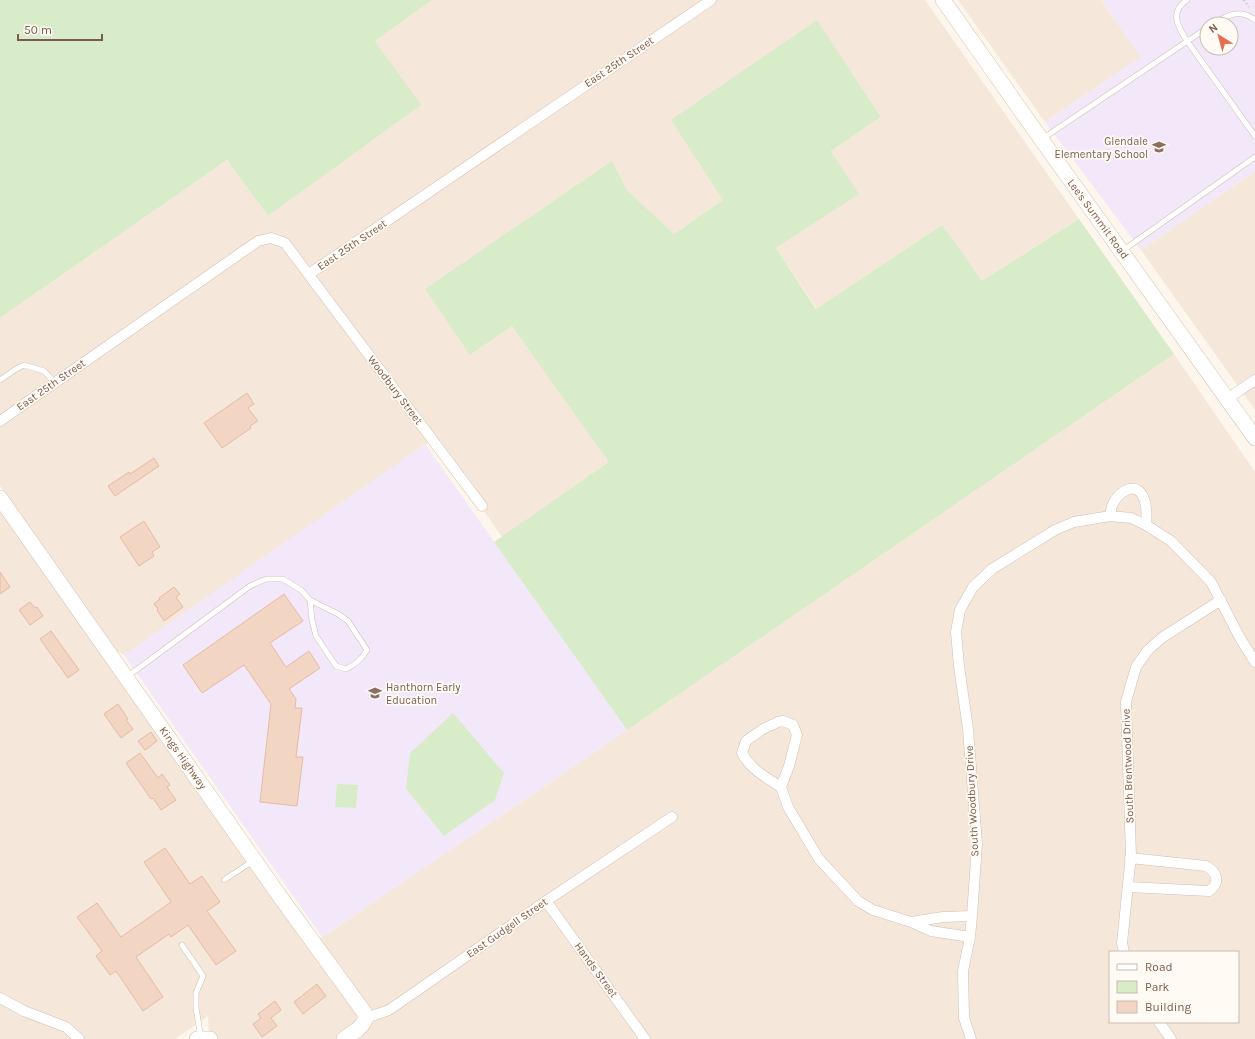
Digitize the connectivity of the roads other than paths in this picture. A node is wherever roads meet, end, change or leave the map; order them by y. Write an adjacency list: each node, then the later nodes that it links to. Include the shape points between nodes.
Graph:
1 (711, 0): 12 (street, East 25th Street)
2 (943, 0): 9 (street, Lee's Summit Road)
3 (1187, 0): 7 (lane, via 1181,4 1176,17)
4 (1229, 16): 5 (lane, via 1235,13 1248,15)
5 (1255, 20)
6 (1199, 33): 7 (lane)
7 (1187, 41): 8 (lane); 9 (lane)
8 (1255, 136)
9 (1041, 139): 11 (street, Lee's Summit Road)
10 (1255, 157): 11 (lane)
11 (1121, 252): 16 (street, Lee's Summit Road)
12 (309, 274): 15 (street, East 25th Street, via 285,243 271,238 258,241); 20 (street, Woodbury Street)
13 (0, 380): 15 (lane, via 24,365 44,371)
14 (1255, 380): 16 (street)
15 (55, 383): 17 (street, East 25th Street)
16 (1227, 399): 18 (street, Lee's Summit Road)
17 (0, 421)
18 (1255, 438)
19 (0, 498): 26 (street, Kings Highway)
20 (482, 506)
21 (1110, 516): 22 (street, South Woodbury Drive, via 1131,518); 22 (street, via 1113,504 1121,494 1129,488 1134,488 1144,498); 34 (street, South Woodbury Drive, via 1074,522 1055,530 999,566 973,587 960,610 956,632 968,729 976,844)
22 (1146, 525): 24 (street, South Woodbury Drive, via 1171,541 1211,582)
23 (310, 600): 23 (lane, via 348,621 367,650 355,665 346,669 336,666 316,636); 26 (lane, via 302,590 284,579 266,580 250,586)
24 (1221, 600): 25 (street, South Woodbury Drive); 29 (street, South Brentwood Drive, via 1163,637 1148,650 1136,667 1126,702)
25 (1255, 662)
26 (126, 677): 30 (street, Kings Highway)
27 (781, 787): 27 (street, via 797,735 793,725 783,721 763,729 746,741 742,753 755,770); 35 (street, via 788,806 819,859 858,901 873,910)
28 (672, 817): 33 (street, East Gudgell Street)
29 (1130, 858): 32 (street, South Brentwood Drive); 32 (street, via 1206,866 1214,873 1216,882 1215,887 1209,890)
30 (254, 860): 31 (lane); 40 (street, Kings Highway)
31 (224, 880)
32 (1128, 887): 38 (street, South Brentwood Drive, via 1122,943)
33 (546, 901): 40 (street, East Gudgell Street, via 389,1010); 45 (street, Hands Street)
34 (972, 916): 35 (street); 36 (street, South Woodbury Drive)
35 (912, 922): 36 (street, via 935,932)
36 (970, 937): 46 (street, South Woodbury Drive, via 963,971 964,1018)
37 (182, 945): 43 (lane, via 203,976 196,993 196,1008)
38 (1124, 951)
39 (0, 998): 42 (street, via 24,1012 66,1027)
40 (366, 1018): 44 (street, East Gudgell Street, via 357,1030)
41 (1160, 1023): 47 (street)
42 (79, 1039)
43 (203, 1039)
44 (344, 1039)
45 (645, 1039)
46 (971, 1039)
47 (1171, 1039)

